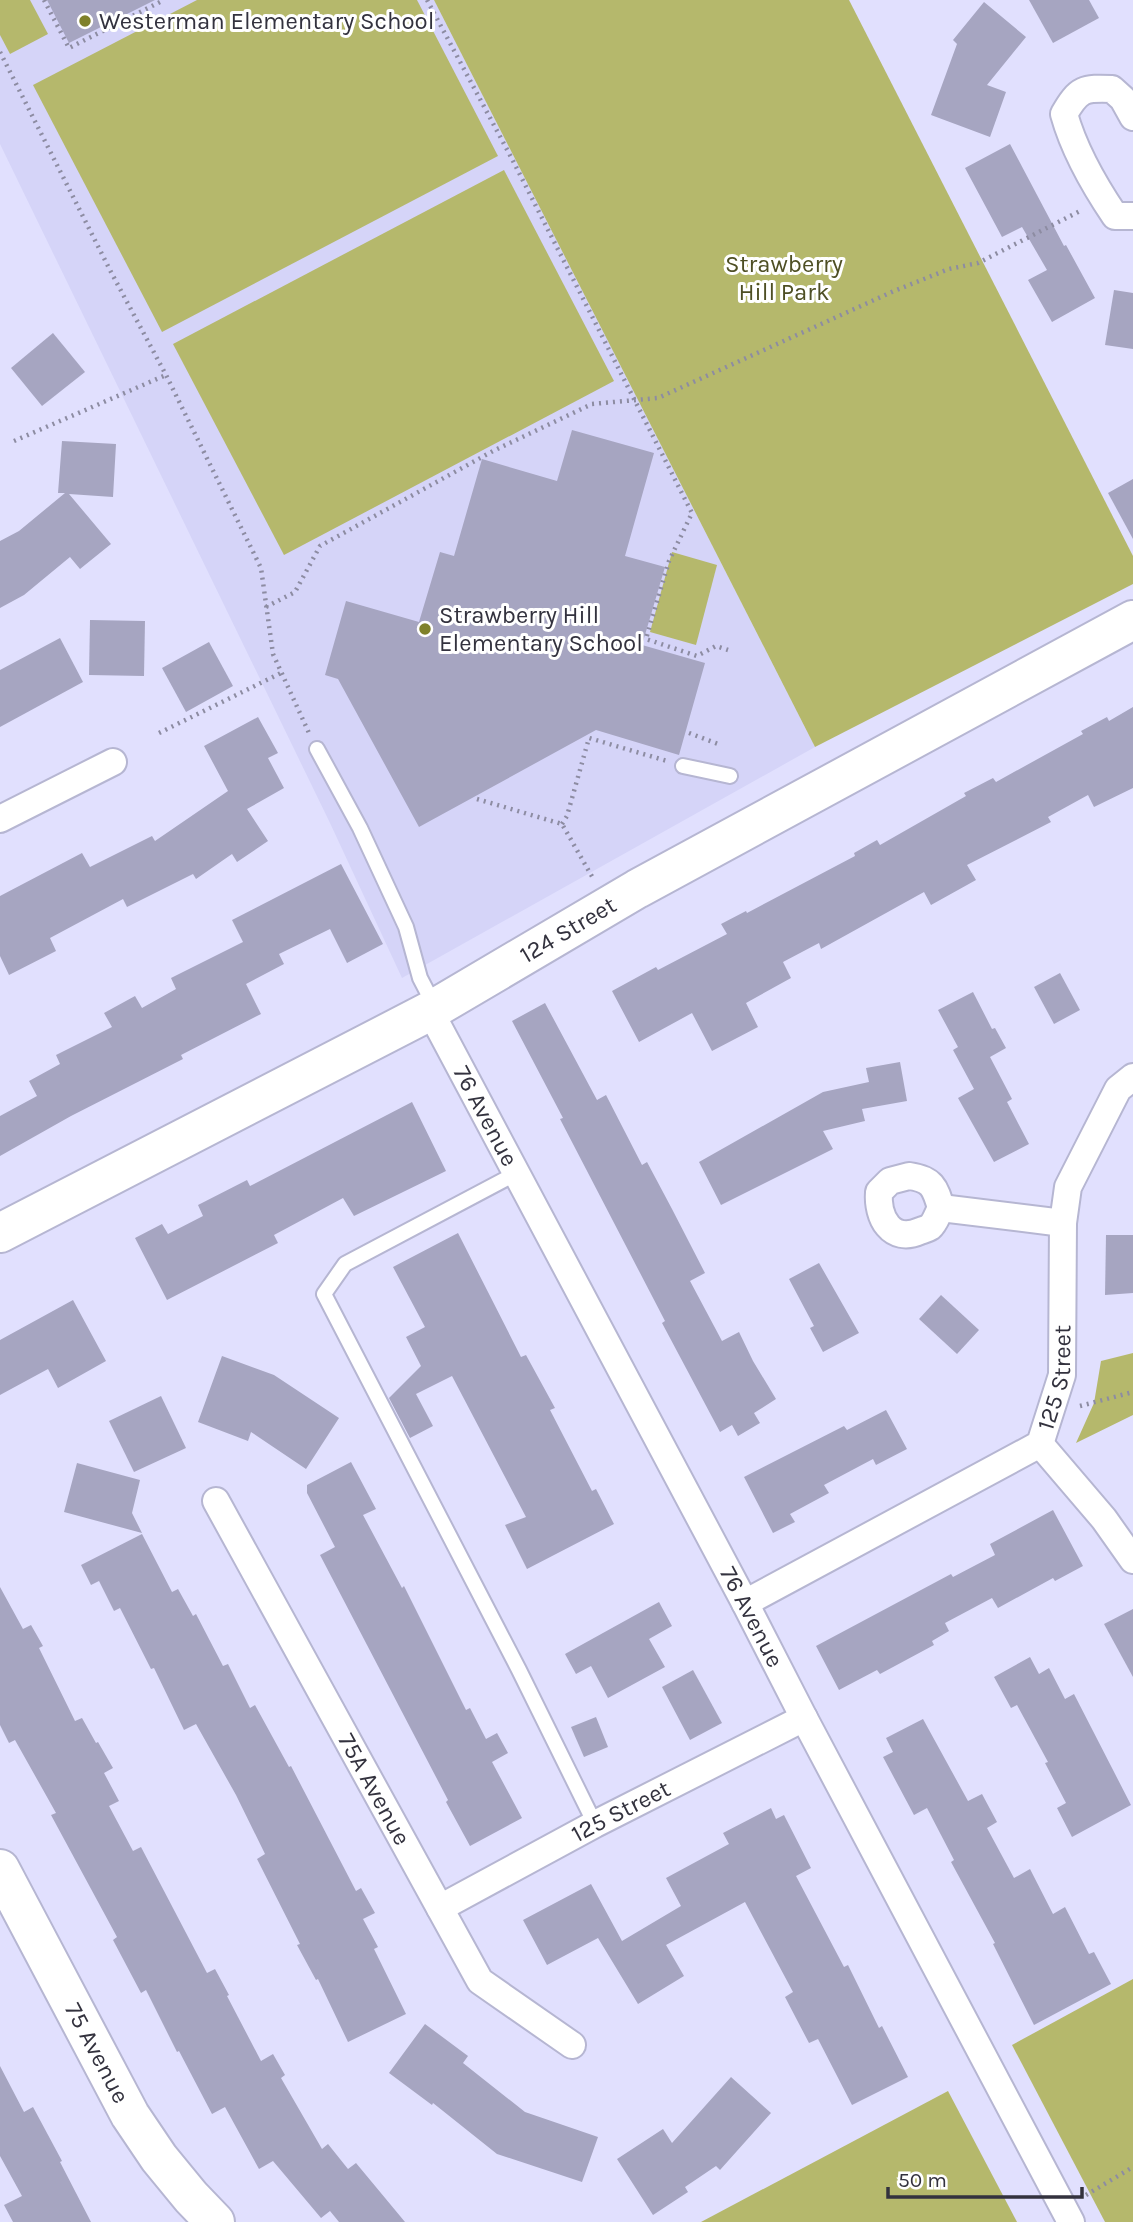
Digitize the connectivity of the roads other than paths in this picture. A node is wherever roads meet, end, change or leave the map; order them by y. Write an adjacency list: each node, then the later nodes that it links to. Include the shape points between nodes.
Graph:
1 (1133, 117): 2 (street, via 1112,89 1088,88 1072,100 1064,114 1071,138 1115,216)
2 (1133, 216)
3 (1133, 621): 9 (street, 124 Street, via 636,890)
4 (317, 749): 9 (lane, via 406,927)
5 (113, 762): 8 (street)
6 (683, 766): 7 (lane)
7 (730, 776)
8 (0, 820)
9 (433, 1010): 11 (street, 76 Avenue); 14 (street, 124 Street)
10 (1133, 1077): 13 (street, 125 Street, via 1118,1089 1068,1187)
11 (517, 1173): 18 (street, 76 Avenue); 20 (lane, via 345,1264 324,1294)
12 (941, 1208): 13 (street)
13 (1063, 1223): 15 (street, 125 Street, via 1062,1375)
14 (0, 1233)
15 (1040, 1444): 17 (street); 18 (street, 125 Street)
16 (216, 1501): 22 (street, 75A Avenue)
17 (1133, 1560)
18 (745, 1603): 19 (street, 76 Avenue)
19 (804, 1718): 20 (street, 125 Street); 24 (street, 76 Avenue)
20 (595, 1824): 22 (street, 125 Street)
21 (0, 1869): 25 (street, 75 Avenue, via 130,2115 159,2158)
22 (440, 1908): 23 (street, 75A Avenue, via 480,1981)
23 (572, 2045)
24 (1075, 2210)
25 (215, 2222)

